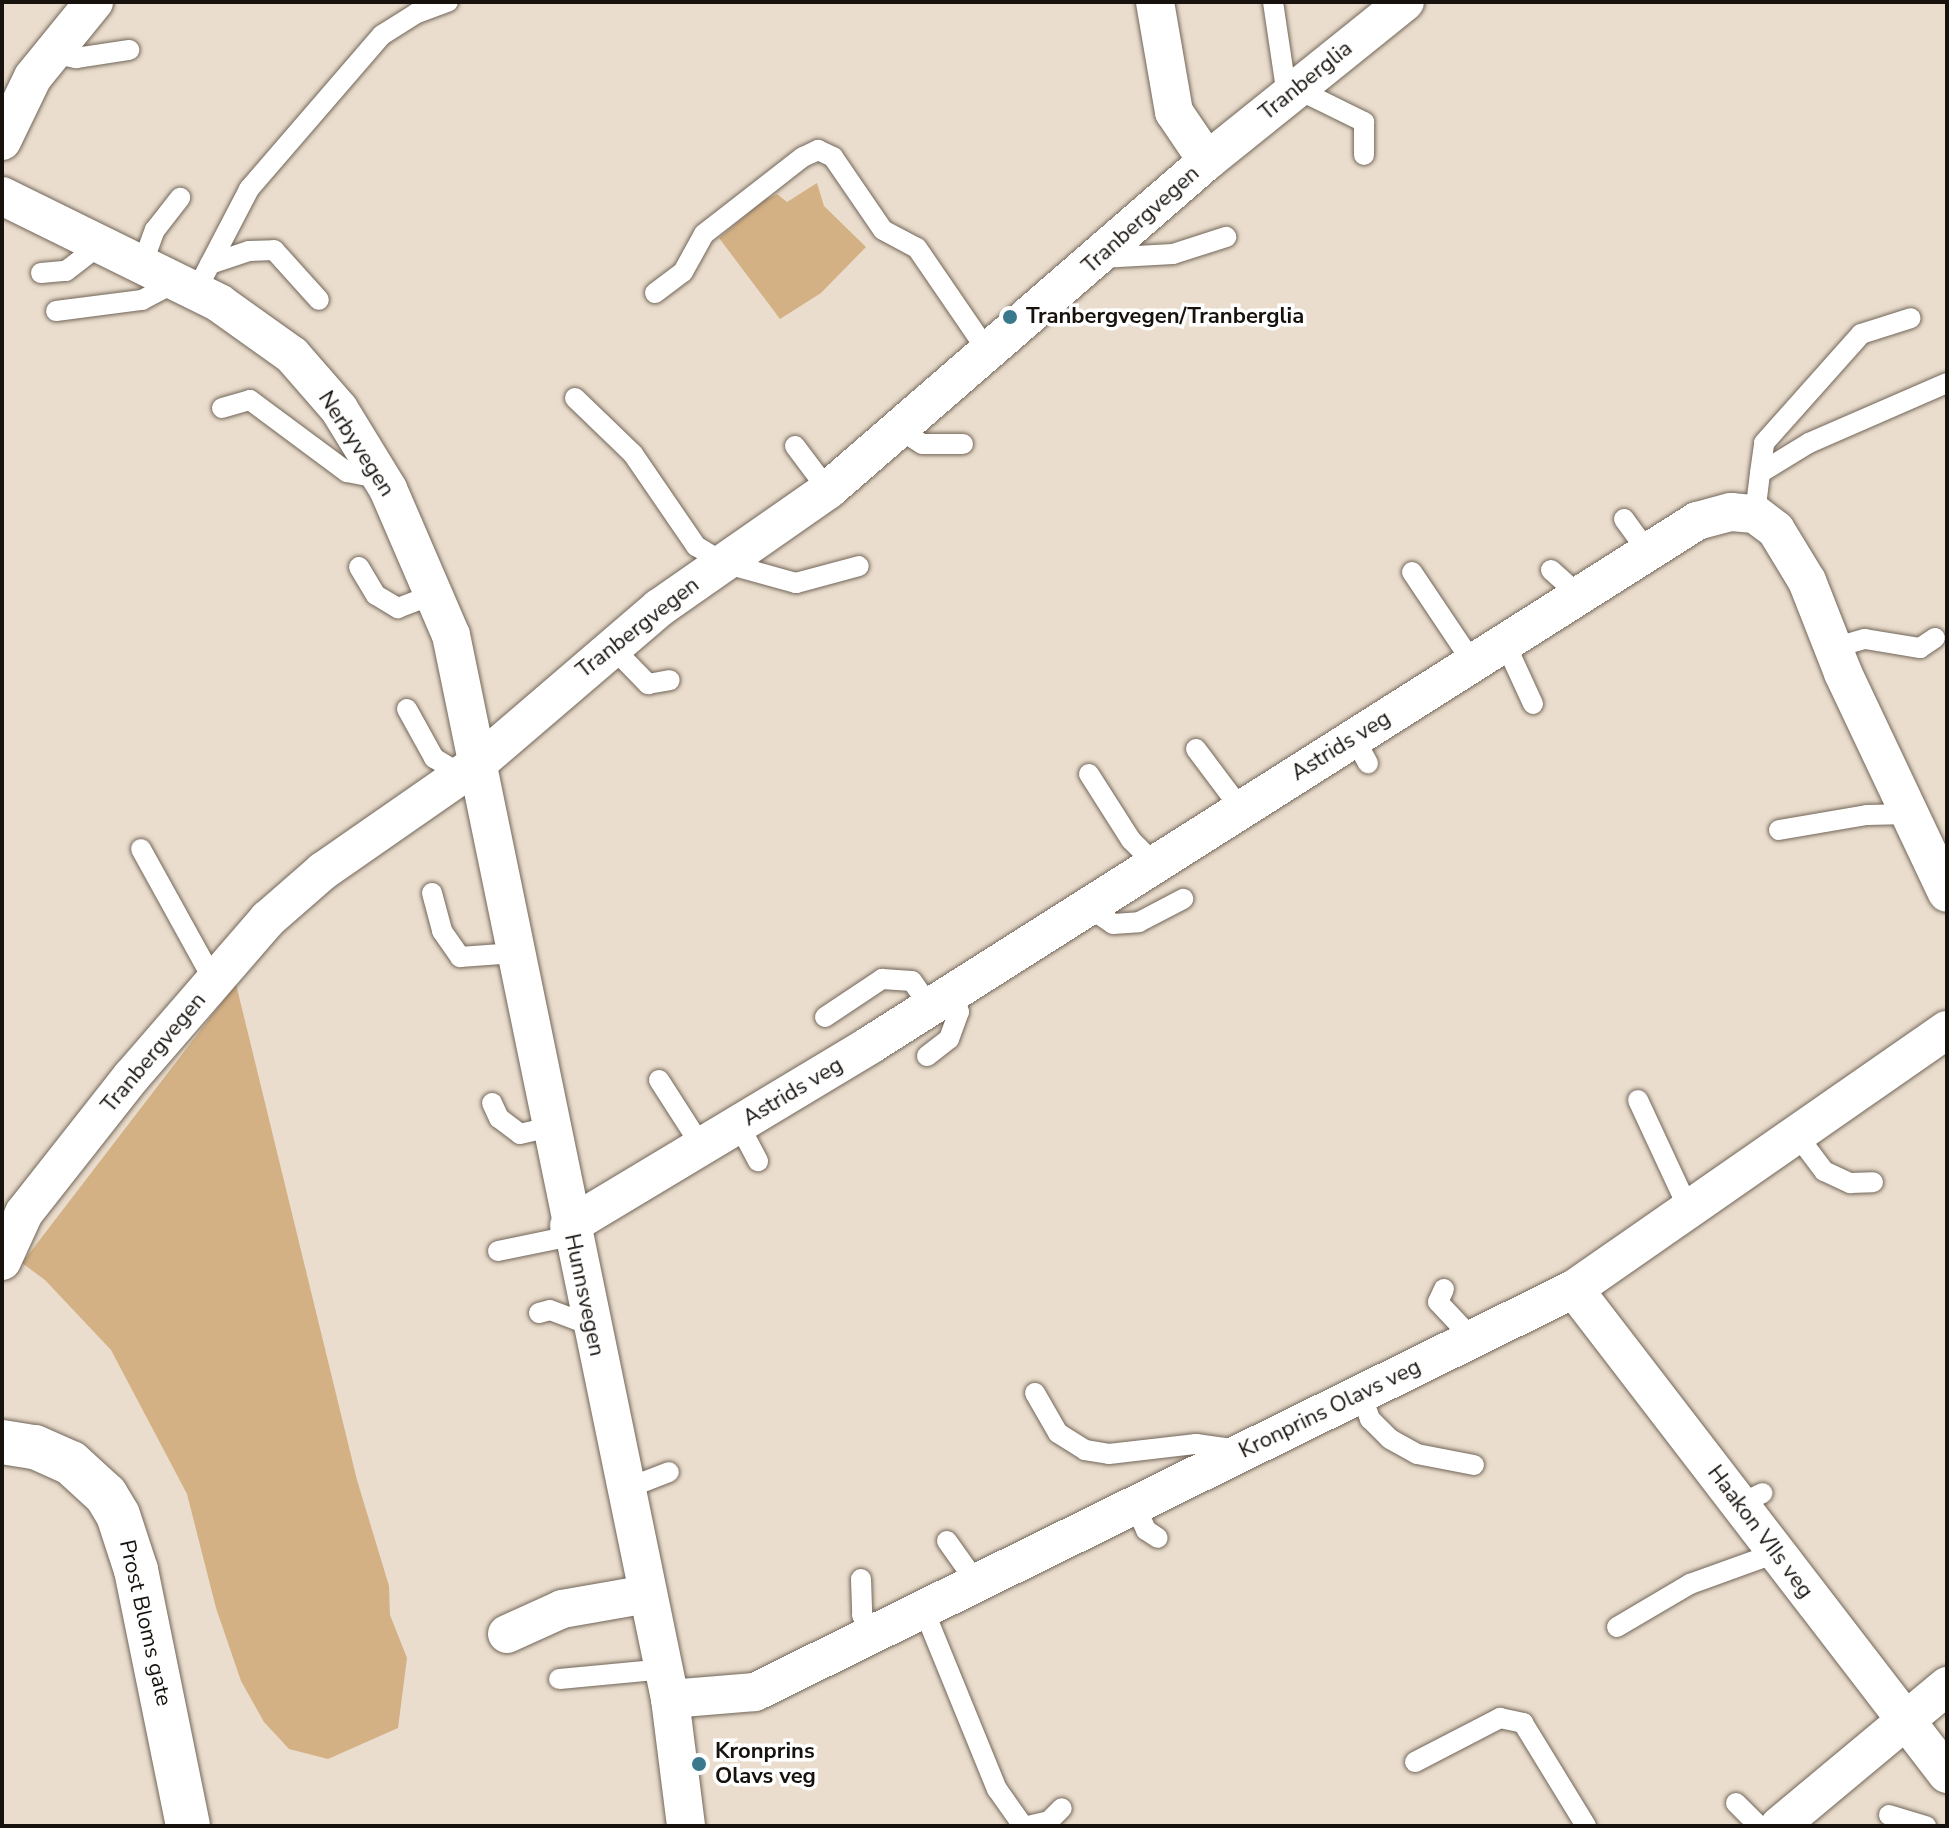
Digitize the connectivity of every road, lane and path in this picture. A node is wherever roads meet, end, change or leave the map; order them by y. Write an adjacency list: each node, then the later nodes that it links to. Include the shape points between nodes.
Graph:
1 (94, 2): 7 (street)
2 (448, 2): 19 (lane, via 417,13 382,35 249,189)
3 (1155, 2): 11 (street, Tranbergvegen, via 1174,112)
4 (1273, 2): 8 (lane)
5 (1405, 2): 8 (street, Tranberglia)
6 (129, 50): 7 (lane, via 76,58)
7 (52, 53): 9 (street, via 33,77)
8 (1292, 92): 10 (lane, via 1364,122); 11 (street, Tranberglia)
9 (2, 141)
10 (1364, 155)
11 (1207, 161): 16 (street, Tranbergvegen)
12 (2, 196): 15 (street, Nerbyvegen)
13 (180, 198): 17 (lane, via 155,230)
14 (1226, 237): 16 (lane, via 1173,254)
15 (101, 244): 17 (street, Nerbyvegen); 18 (lane, via 66,271)
16 (1101, 258): 24 (street, Tranbergvegen)
17 (142, 265): 19 (street, Nerbyvegen)
18 (41, 273)
19 (194, 279): 21 (lane, via 249,251 274,250); 22 (lane, via 142,300); 32 (street, Nerbyvegen, via 292,355 339,409)
20 (655, 293): 24 (lane, via 683,272 704,234 818,150 833,157 883,230 917,248)
21 (319, 300)
22 (56, 311)
23 (1911, 318): 31 (lane, via 1861,334 1764,443)
24 (989, 353): 28 (street, Tranbergvegen)
25 (1947, 383): 31 (lane, via 1809,443)
26 (575, 398): 37 (lane, via 633,454 696,546)
27 (222, 408): 32 (lane, via 250,400 347,472)
28 (899, 429): 29 (lane, via 922,444); 33 (street, Tranbergvegen)
29 (963, 444)
30 (795, 446): 33 (lane)
31 (1760, 473): 34 (lane)
32 (382, 479): 42 (street, Nerbyvegen)
33 (828, 490): 37 (street, Tranbergvegen)
34 (1755, 514): 36 (street, Astrids veg, via 1731,512 1697,521); 47 (street, via 1776,530 1807,581)
35 (1624, 519): 36 (lane)
36 (1648, 552): 43 (street, Astrids veg)
37 (724, 563): 38 (lane, via 796,583); 46 (street, Tranbergvegen)
38 (859, 566)
39 (359, 567): 42 (lane, via 376,595 398,608)
40 (1551, 570): 43 (lane)
41 (1412, 572): 48 (lane)
42 (434, 594): 53 (street, Nerbyvegen, via 451,635)
43 (1579, 595): 45 (street, Astrids veg)
44 (1935, 638): 47 (lane, via 1920,648 1865,639)
45 (1505, 643): 48 (street, Astrids veg); 50 (lane)
46 (612, 647): 49 (lane, via 648,684); 53 (street, Tranbergvegen)
47 (1833, 648): 56 (street)
48 (1473, 663): 55 (street, Astrids veg, via 1361,750)
49 (670, 680)
50 (1533, 704)
51 (407, 709): 53 (lane, via 434,758)
52 (1196, 749): 55 (lane)
53 (470, 770): 64 (street, Hunnsvegen); 65 (street, Tranbergvegen, via 323,871 268,919)
54 (1089, 774): 59 (lane, via 1131,840)
55 (1241, 809): 59 (street, Astrids veg)
56 (1909, 814): 57 (lane, via 1867,815); 61 (street)
57 (1779, 830)
58 (141, 849): 65 (lane)
59 (1155, 864): 63 (street, Astrids veg)
60 (432, 893): 64 (lane, via 442,931 460,957)
61 (1947, 893)
62 (1183, 899): 63 (lane, via 1139,922 1113,924)
63 (1088, 907): 66 (street, Astrids veg)
64 (515, 953): 74 (street, Hunnsvegen)
65 (214, 981): 82 (street, Tranbergvegen, via 24,1213)
66 (941, 1000): 67 (lane, via 912,981 882,979); 69 (lane, via 959,1012 949,1039); 73 (street, Astrids veg, via 778,1088)
67 (825, 1017)
68 (1947, 1030): 75 (street, Kronprins Olavs veg)
69 (927, 1056)
70 (659, 1080): 76 (lane)
71 (1638, 1100): 79 (lane)
72 (492, 1103): 74 (lane, via 499,1118 520,1134)
73 (739, 1125): 76 (street, Astrids veg); 77 (lane)
74 (550, 1127): 80 (street, Hunnsvegen)
75 (1797, 1135): 78 (lane, via 1824,1171 1850,1183); 79 (street, Kronprins Olavs veg)
76 (702, 1147): 80 (street, Astrids veg)
77 (758, 1161)
78 (1873, 1182)
79 (1689, 1210): 84 (street, Kronprins Olavs veg)
80 (570, 1231): 81 (lane); 86 (street, Hunnsvegen)
81 (498, 1251)
82 (2, 1261)
83 (1444, 1289): 87 (lane, via 1438,1302)
84 (1574, 1289): 87 (street, Kronprins Olavs veg); 98 (street, Haakon VIIs veg, via 1751,1499)
85 (539, 1313): 86 (lane, via 550,1310)
86 (590, 1325): 94 (street, Hunnsvegen)
87 (1473, 1339): 89 (street, Kronprins Olavs veg)
88 (1035, 1393): 91 (lane, via 1058,1433 1085,1450 1109,1454 1196,1444)
89 (1361, 1393): 91 (street, Kronprins Olavs veg); 92 (lane, via 1370,1419 1390,1439 1417,1454)
90 (2, 1442): 115 (main road, Prost Bloms gate, via 35,1447 71,1463 106,1495 118,1515 136,1570)
91 (1243, 1451): 95 (street, Kronprins Olavs veg)
92 (1474, 1465)
93 (669, 1472): 94 (lane)
94 (625, 1489): 101 (street, Hunnsvegen)
95 (1134, 1504): 96 (lane, via 1146,1530); 100 (street, Kronprins Olavs veg)
96 (1158, 1538)
97 (947, 1541): 100 (lane)
98 (1776, 1553): 103 (lane, via 1690,1584); 109 (street, Haakon VIIs veg)
99 (861, 1579): 104 (lane, via 862,1615)
100 (976, 1582): 102 (street, Kronprins Olavs veg)
101 (648, 1594): 105 (street, via 562,1609); 107 (street, Hunnsvegen)
102 (923, 1608): 104 (street, Kronprins Olavs veg); 117 (lane, via 997,1789)
103 (1617, 1627)
104 (873, 1633): 107 (street, Kronprins Olavs veg, via 755,1692)
105 (507, 1634)
106 (559, 1679): 107 (lane)
107 (667, 1684): 116 (street, Hunnsvegen)
108 (1947, 1686): 109 (street)
109 (1905, 1721): 111 (street, Haakon VIIs veg); 120 (street)
110 (1415, 1762): 118 (lane, via 1500,1718 1523,1723)
111 (1947, 1774)
112 (1736, 1803): 119 (lane)
113 (1062, 1808): 117 (lane, via 1049,1821)
114 (1889, 1815): 121 (lane)
115 (188, 1826)
116 (686, 1826)
117 (1026, 1826)
118 (1586, 1826)
119 (1759, 1826)
120 (1779, 1826)
121 (1926, 1826)

